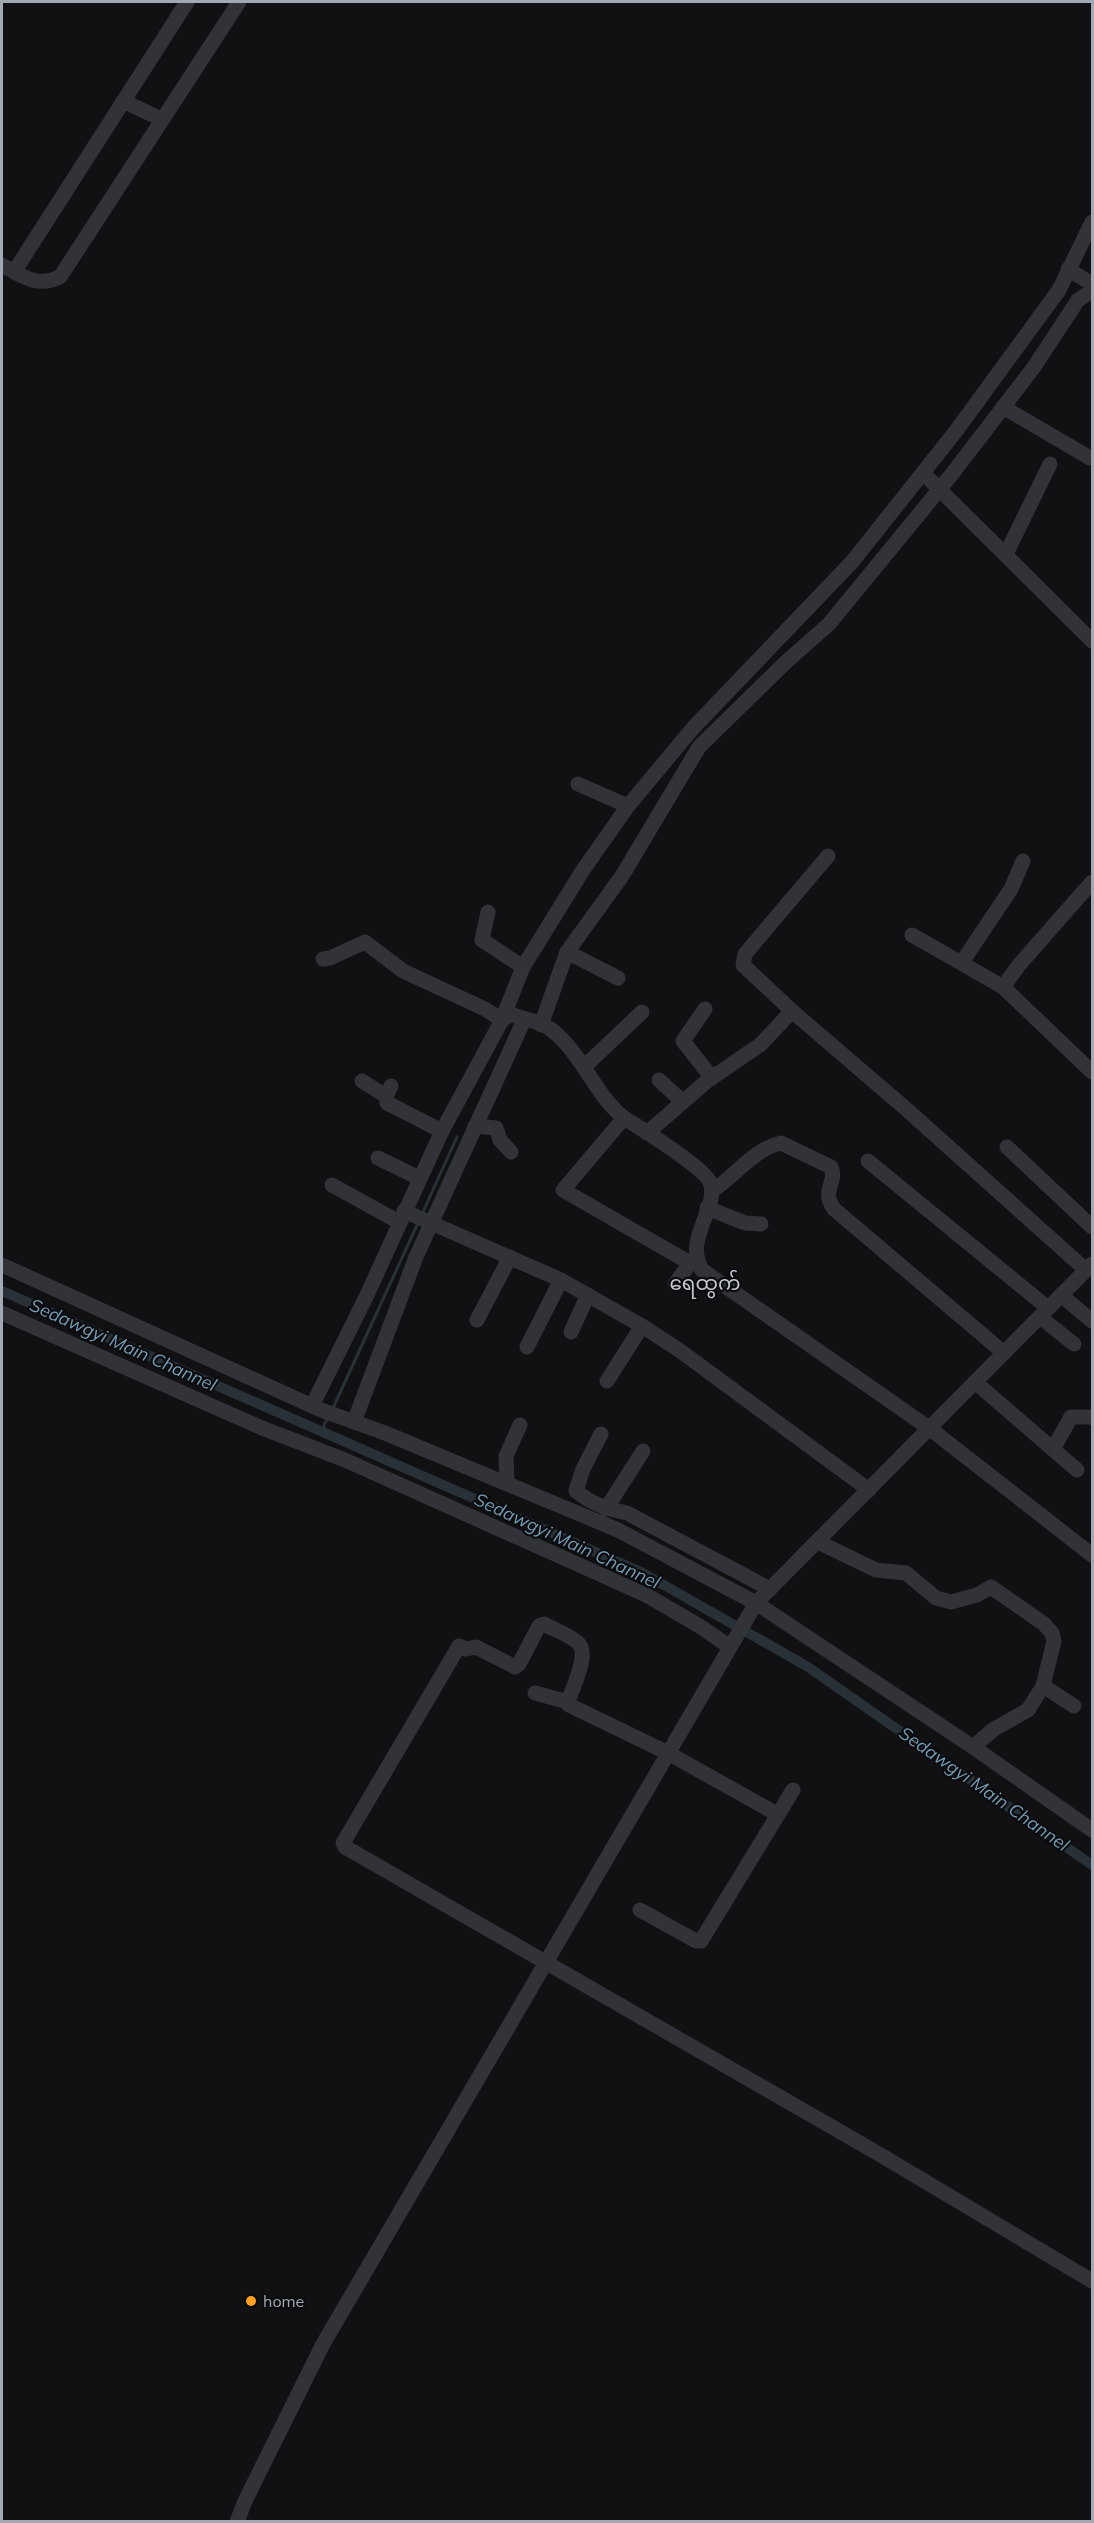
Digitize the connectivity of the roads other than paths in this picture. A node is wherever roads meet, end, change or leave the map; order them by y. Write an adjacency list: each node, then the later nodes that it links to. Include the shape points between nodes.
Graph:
1 (187, 2): 3 (street)
2 (239, 2): 4 (street)
3 (123, 101): 4 (street); 6 (street)
4 (161, 119): 6 (street, via 60,277 48,283 36,282)
5 (1092, 222): 7 (street)
6 (8, 269)
7 (1071, 272): 8 (street); 12 (street)
8 (1091, 285): 9 (street)
9 (1003, 407): 10 (street); 13 (street)
10 (1090, 458)
11 (1050, 464): 14 (street)
12 (923, 473): 13 (street); 15 (street, via 852,562)
13 (940, 488): 14 (street); 17 (street, via 828,624)
14 (1006, 554): 16 (street)
15 (782, 635): 17 (street); 19 (street, via 693,728)
16 (1092, 641)
17 (795, 654): 25 (street, via 699,747 622,876)
18 (578, 784): 19 (street)
19 (628, 806): 28 (street, via 582,870)
20 (828, 856): 32 (street, via 742,958 743,965)
21 (1023, 861): 27 (street, via 1011,889)
22 (1092, 882): 30 (street)
23 (488, 912): 28 (street, via 482,940)
24 (912, 935): 27 (street)
25 (567, 952): 29 (street); 35 (street)
26 (323, 959): 34 (street, via 368,943 404,971 485,1009)
27 (962, 962): 30 (street)
28 (523, 967): 34 (street)
29 (618, 978)
30 (1003, 987): 37 (street)
31 (705, 1010): 38 (street, via 683,1041)
32 (792, 1011): 38 (street, via 760,1045); 62 (street)
33 (642, 1012): 36 (street)
34 (514, 1018): 35 (street); 43 (street); 44 (street)
35 (541, 1025): 36 (street, via 558,1035)
36 (585, 1066): 42 (street)
37 (1092, 1072)
38 (712, 1078): 41 (street)
39 (659, 1080): 41 (street)
40 (362, 1081): 44 (street, via 389,1091 387,1103)
41 (683, 1102): 45 (street)
42 (624, 1118): 45 (street); 60 (street, via 563,1190)
43 (475, 1126): 47 (street, via 496,1128); 56 (street)
44 (442, 1131): 50 (street)
45 (647, 1133): 53 (street, via 703,1173)
46 (1007, 1147): 58 (street)
47 (511, 1152)
48 (378, 1158): 50 (street)
49 (868, 1161): 67 (street)
50 (420, 1178): 55 (street)
51 (332, 1185): 55 (street)
52 (738, 1185): 53 (street)
53 (715, 1189): 54 (street); 75 (street, via 755,1154 781,1143 831,1167 827,1194 834,1209)
54 (707, 1208): 57 (street, via 746,1223); 60 (street)
55 (404, 1215): 56 (street); 78 (street)
56 (429, 1221): 59 (street); 80 (street)
57 (761, 1224)
58 (1092, 1227)
59 (510, 1257): 63 (street); 69 (street)
60 (693, 1262): 64 (street); 82 (street)
61 (2, 1264): 78 (street)
62 (1089, 1267): 66 (street)
63 (561, 1280): 65 (street); 74 (street)
64 (675, 1284)
65 (588, 1295): 71 (street); 72 (street)
66 (1061, 1295): 67 (street); 70 (street)
67 (1044, 1312): 73 (street); 75 (street)
68 (2, 1313): 96 (street, via 648,1596)
69 (477, 1320)
70 (1092, 1321)
71 (642, 1326): 76 (street); 88 (street)
72 (571, 1332)
73 (1074, 1344)
74 (527, 1347)
75 (1004, 1353): 77 (street)
76 (608, 1381)
77 (975, 1382): 82 (street); 84 (street)
78 (317, 1408): 80 (street)
79 (1092, 1417): 84 (street, via 1071,1417)
80 (354, 1422): 87 (street)
81 (520, 1425): 87 (street, via 506,1456)
82 (929, 1428): 88 (street); 93 (street)
83 (601, 1434): 89 (street, via 576,1491)
84 (1053, 1449): 86 (street)
85 (643, 1451): 89 (street)
86 (1077, 1470)
87 (507, 1483): 91 (street)
88 (869, 1490): 92 (street)
89 (606, 1509): 90 (street)
90 (627, 1513): 91 (street); 94 (street)
91 (618, 1530): 95 (street)
92 (818, 1542): 94 (street); 97 (street, via 876,1570 906,1573 936,1598 951,1602 991,1587 1004,1595 1052,1633 1054,1641)
93 (1092, 1555)
94 (770, 1589): 95 (street)
95 (753, 1607): 96 (street); 101 (street)
96 (732, 1644): 102 (street)
97 (1043, 1686): 100 (street); 101 (street, via 1028,1710 994,1729)
98 (535, 1693): 99 (street)
99 (568, 1702): 102 (street); 107 (street, via 583,1650 578,1642 548,1626 540,1626 515,1667 476,1647 459,1646 343,1843)
100 (1074, 1706)
101 (973, 1747): 105 (street)
102 (668, 1753): 104 (street); 107 (street)
103 (793, 1790): 104 (street)
104 (777, 1814): 106 (street, via 701,1941)
105 (1092, 1830)
106 (640, 1910)
107 (546, 1963): 108 (street); 109 (street, via 323,2344)
108 (1092, 2281)
109 (237, 2522)

